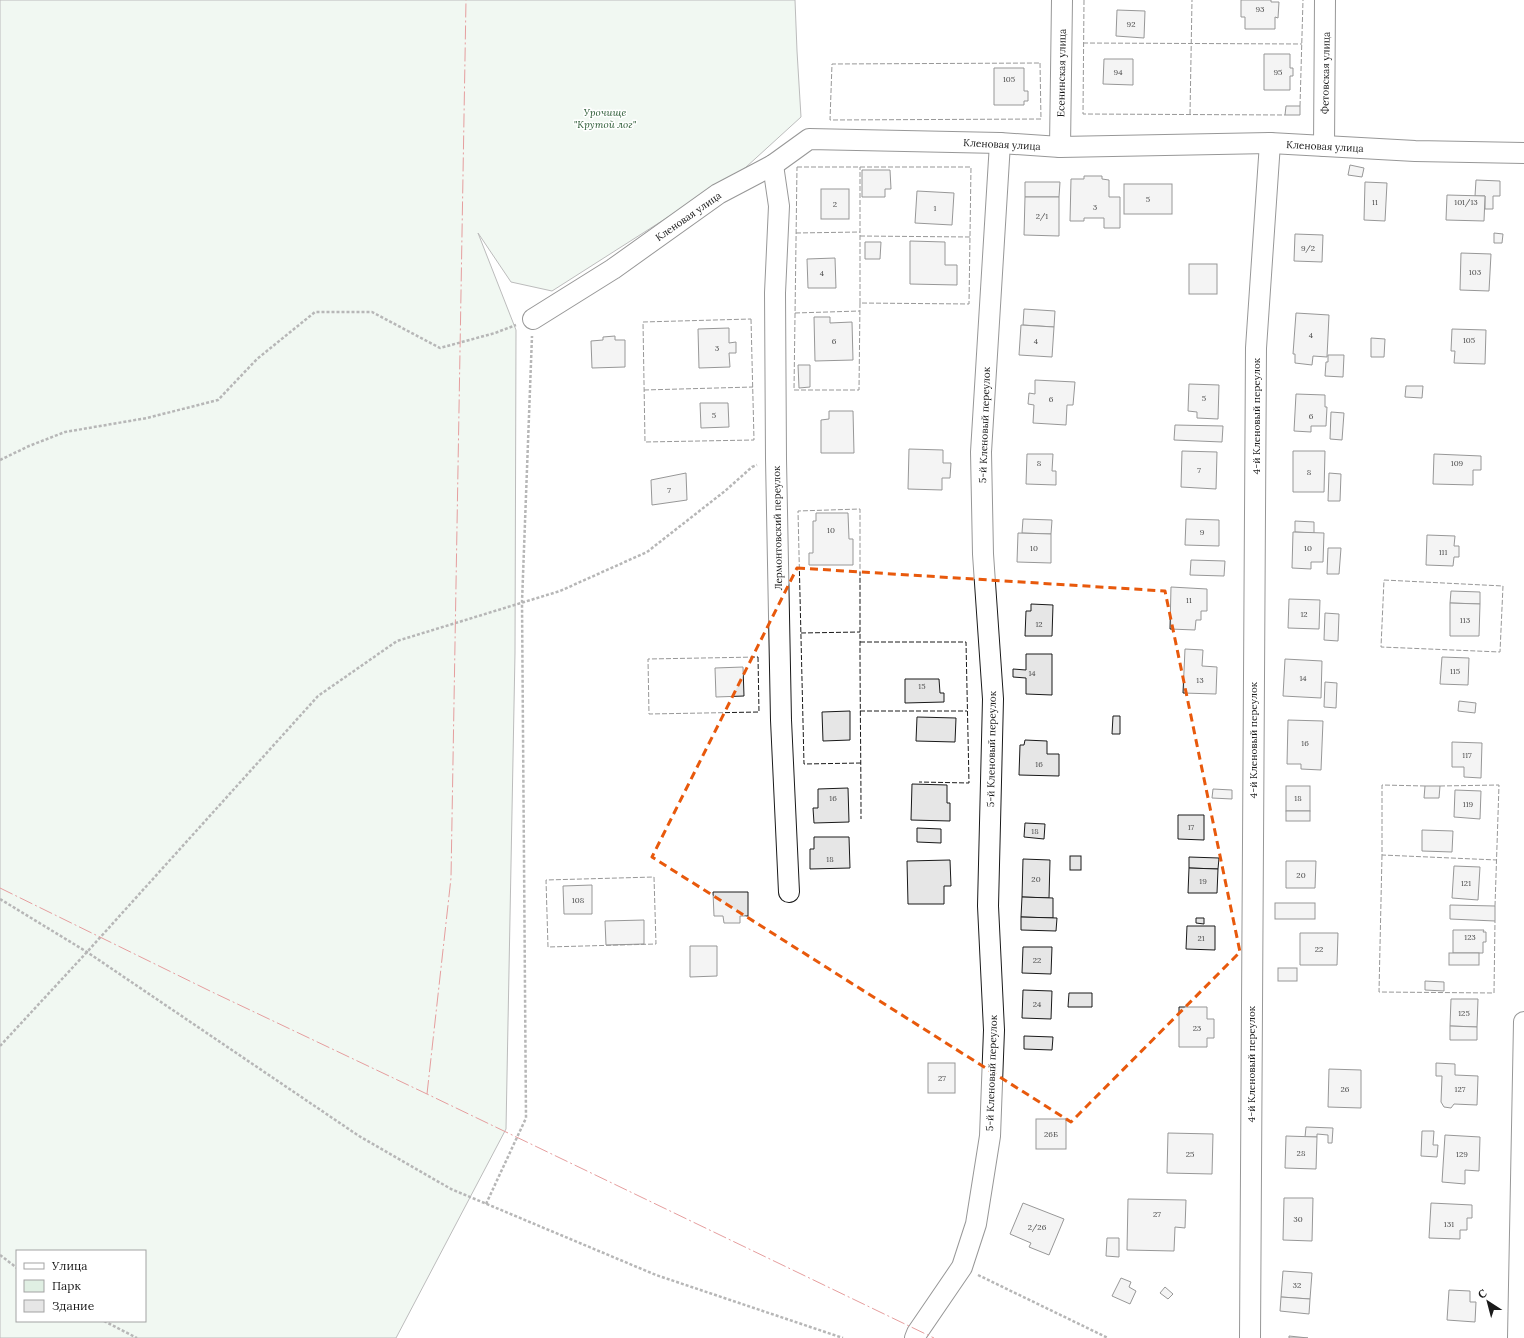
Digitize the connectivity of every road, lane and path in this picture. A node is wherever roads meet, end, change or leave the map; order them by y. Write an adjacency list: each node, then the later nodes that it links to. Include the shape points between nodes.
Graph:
1 (1062, 0): 6 (street, Есенинская улица)
2 (1326, 0): 5 (street, Фетовская улица)
3 (1000, 143): 6 (street, Кленовая улица); 8 (street, Кленовая улица, via 809,139); 21 (street, 5-й Кленовый переулок, via 981,452 983,554 993,699 988,906 994,1030 990,1136 976,1224)
4 (1270, 143): 5 (street, Кленовая улица); 6 (street, Кленовая улица); 27 (street, 4-й Кленовый переулок, via 1256,348)
5 (1324, 146): 7 (street, Кленовая улица)
6 (1060, 147)
7 (1524, 153)
8 (773, 165): 9 (street, Кленовая улица, via 718,194 613,269); 10 (street, Лермонтовский переулок, via 779,206 775,293)
9 (533, 319): 11 (path, via 495,333 440,348 372,312 315,312 257,359 218,400 147,418 65,432); 12 (path)
10 (776, 459): 12 (path, via 752,467 647,552 560,591); 13 (street, Лермонтовский переулок, via 781,720)
11 (0, 460)
12 (522, 602): 15 (path, via 397,640 318,696); 18 (path, via 526,1118)
13 (789, 892)
14 (0, 899): 15 (path)
15 (87, 952): 17 (path); 18 (path, via 359,1136 451,1189)
16 (1524, 1022): 28 (street)
17 (0, 1046)
18 (486, 1204): 24 (path, via 656,1275)
19 (0, 1256): 20 (path)
20 (16, 1267)
21 (962, 1267): 25 (street, 5-й Кленовый переулок); 26 (path)
22 (106, 1322): 23 (path)
23 (137, 1338)
24 (843, 1338)
25 (915, 1338)
26 (1108, 1338)
27 (1250, 1338)
28 (1518, 1338)

